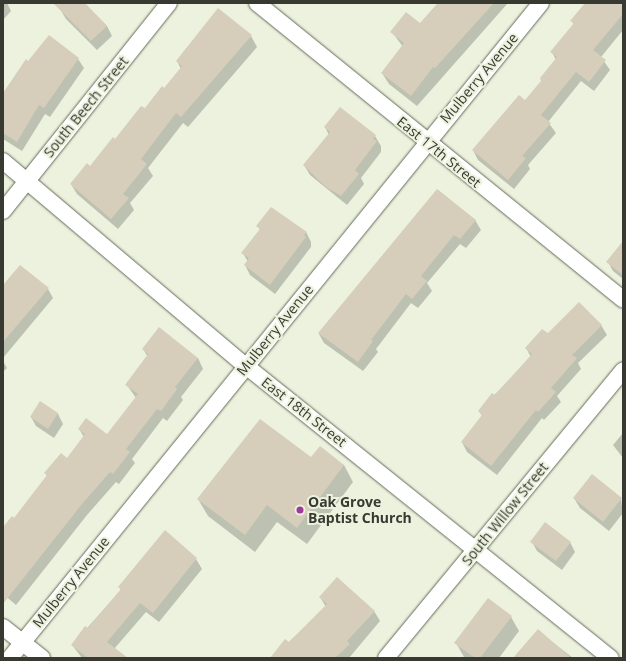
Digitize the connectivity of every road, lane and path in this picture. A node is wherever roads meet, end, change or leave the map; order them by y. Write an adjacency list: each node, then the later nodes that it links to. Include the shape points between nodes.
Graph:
1 (169, 3): 6 (street, South Beech Street)
2 (257, 3): 4 (street, East 17th Street)
3 (541, 3): 4 (street, Mulberry Avenue)
4 (426, 142): 8 (street, East 17th Street); 9 (street, Mulberry Avenue)
5 (3, 161): 6 (street, East 18th Street)
6 (28, 181): 7 (street, South Beech Street); 9 (street, East 18th Street)
7 (3, 211)
8 (623, 299)
9 (246, 366): 11 (street, East 18th Street); 13 (street, Mulberry Avenue)
10 (623, 370): 11 (street, South Willow Street)
11 (476, 548): 16 (street, South Willow Street); 17 (street, East 18th Street)
12 (3, 627): 13 (street)
13 (22, 642): 14 (street, Mulberry Avenue); 15 (street)
14 (10, 658)
15 (42, 658)
16 (386, 658)
17 (610, 658)

